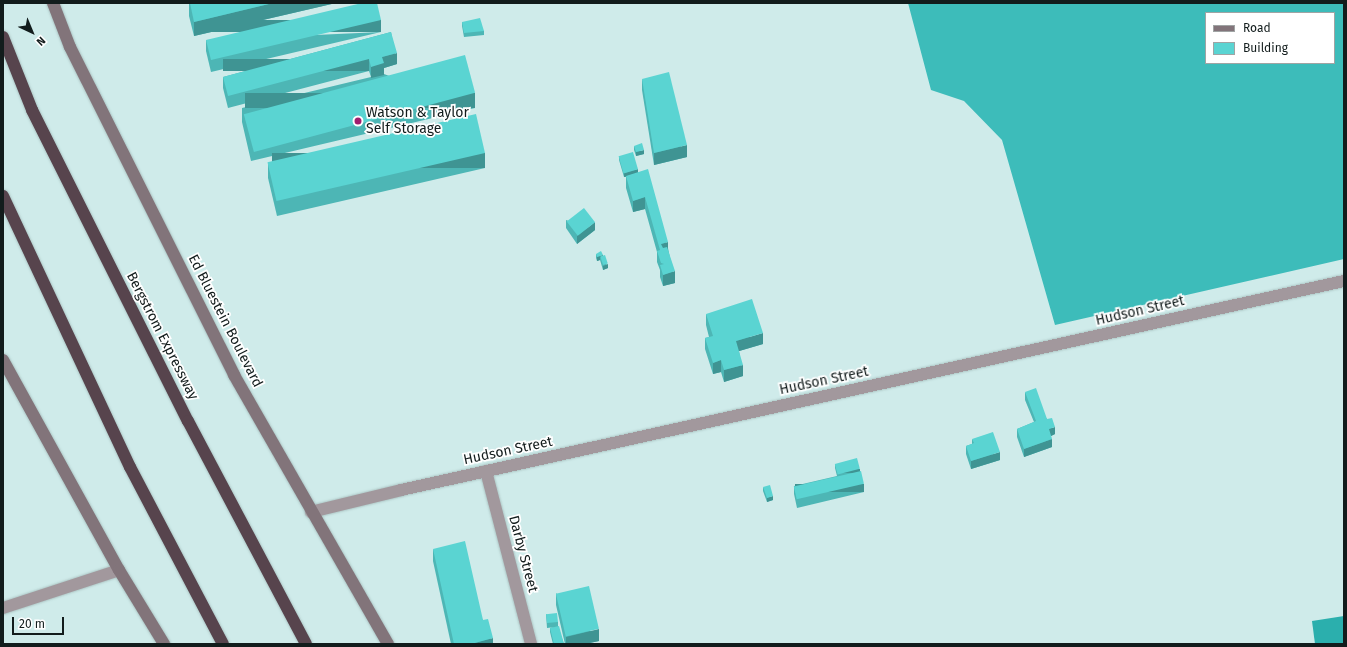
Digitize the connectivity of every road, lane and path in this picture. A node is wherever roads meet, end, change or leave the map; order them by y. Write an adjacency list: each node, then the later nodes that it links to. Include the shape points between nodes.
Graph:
1 (53, 3): 7 (main road, Ed Bluestein Boulevard, via 70,47 234,375)
2 (3, 37): 12 (highway, Bergstrom Expressway, via 35,118 185,414)
3 (3, 196): 11 (highway, via 130,467)
4 (1344, 281): 6 (street, Hudson Street)
5 (3, 360): 8 (main road)
6 (486, 471): 7 (street, Hudson Street); 14 (street, Darby Street)
7 (311, 512): 13 (main road, Ed Bluestein Boulevard)
8 (119, 570): 9 (street); 10 (main road)
9 (3, 608)
10 (164, 644)
11 (223, 644)
12 (306, 644)
13 (388, 644)
14 (531, 644)

